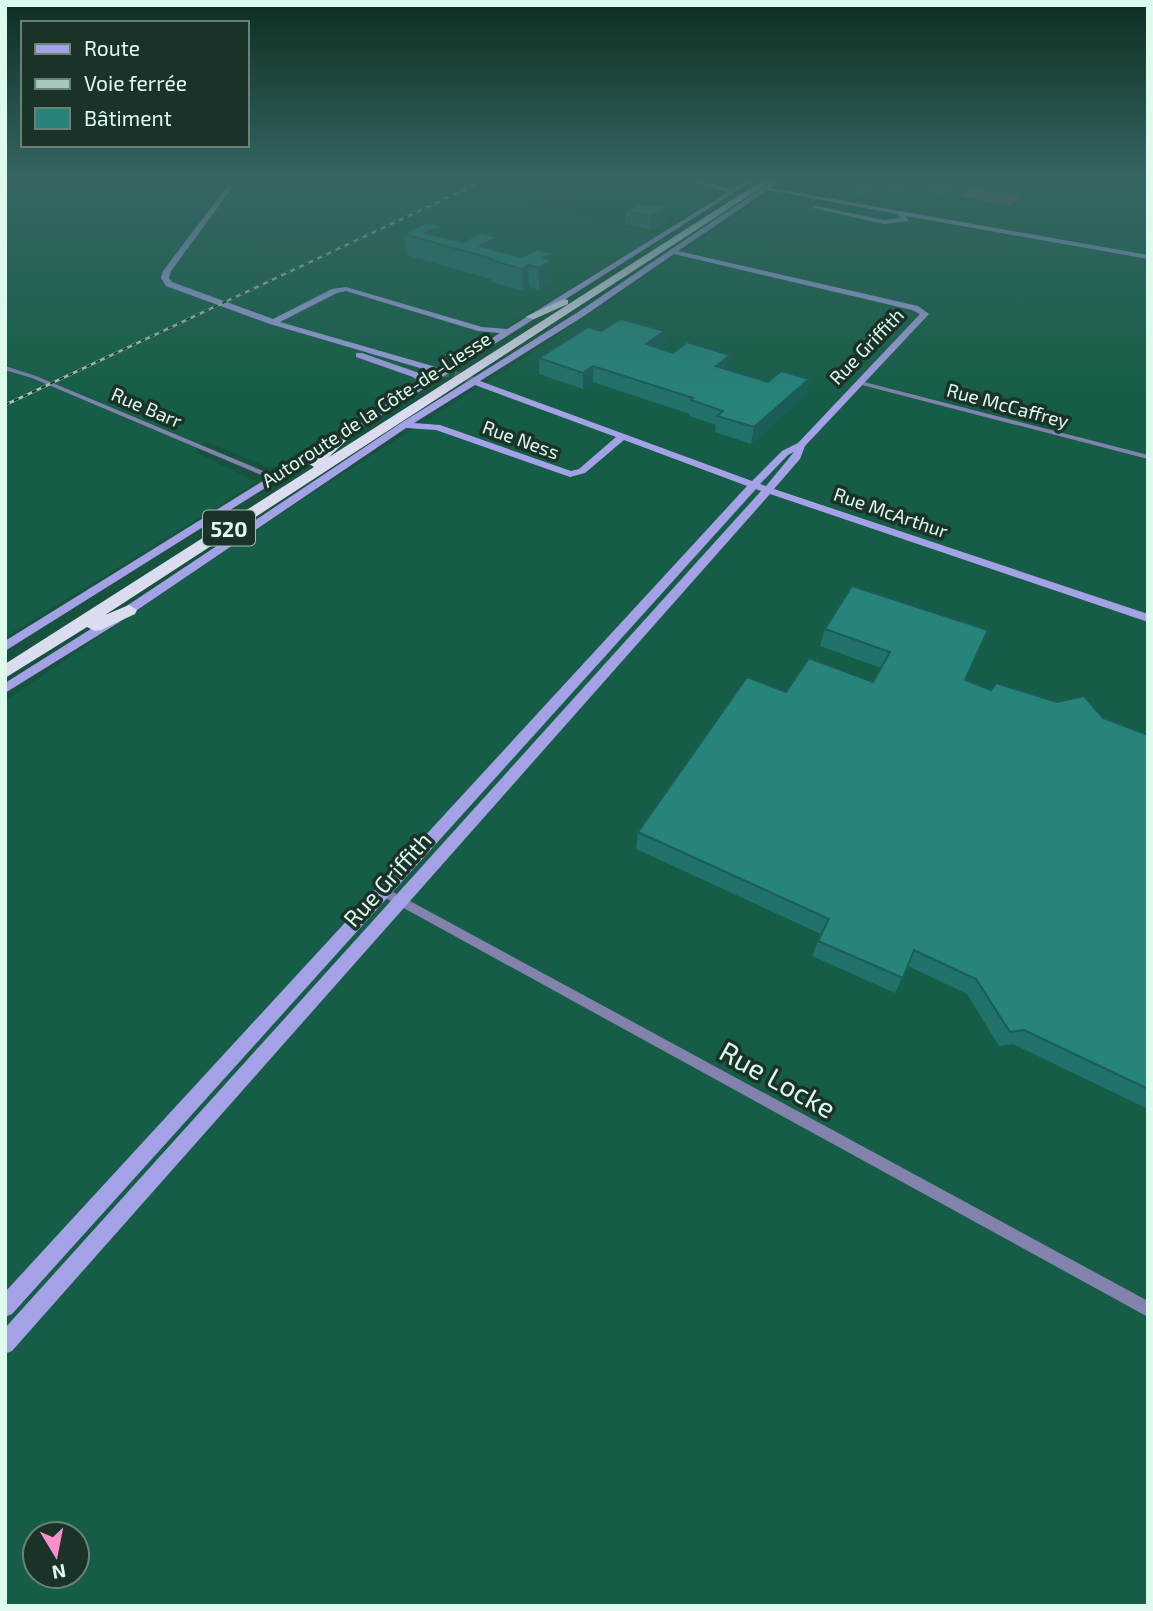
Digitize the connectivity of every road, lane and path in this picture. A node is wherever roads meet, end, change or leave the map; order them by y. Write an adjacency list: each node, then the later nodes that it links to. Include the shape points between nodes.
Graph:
1 (179, 255): 10 (street, via 167,271 169,284)
2 (637, 255): 9 (street)
3 (647, 255): 7 (highway, Autoroute de la Côte-de-Liesse / 520)
4 (652, 255): 13 (highway, Autoroute de la Côte-de-Liesse / 520)
5 (666, 255): 8 (street)
6 (690, 255): 18 (street, Rue Griffith, via 924,311)
7 (600, 285): 9 (highway); 16 (highway, Autoroute de la Côte-de-Liesse / 520)
8 (596, 304): 13 (highway); 16 (street)
9 (530, 317): 12 (street)
10 (273, 322): 11 (street, via 346,289); 17 (street); 17 (street, via 291,332)
11 (481, 329): 12 (street); 14 (street)
12 (509, 332): 14 (street)
13 (525, 339): 16 (highway, Autoroute de la Côte-de-Liesse / 520)
14 (498, 340): 16 (street)
15 (5, 368): 26 (street, Rue Barr)
16 (471, 374): 17 (highway, Autoroute de la Côte-de-Liesse / 520); 23 (street, Rue McArthur)
17 (445, 381): 19 (street); 22 (street); 25 (highway, Autoroute de la Côte-de-Liesse / 520); 33 (highway, Autoroute de la Côte-de-Liesse / 520)
18 (860, 383): 24 (street, Rue McCaffrey); 27 (street, Rue Griffith, via 801,445 797,457)
19 (423, 414): 20 (street); 21 (street, Rue Ness)
20 (404, 425): 21 (street, Rue Ness); 29 (street)
21 (437, 427): 23 (street, Rue Ness, via 573,474 583,471)
22 (350, 431): 25 (highway); 26 (street)
23 (624, 436): 27 (street, Rue McArthur)
24 (1148, 457)
25 (307, 470): 32 (highway, Autoroute de la Côte-de-Liesse / 520)
26 (276, 478): 31 (street)
27 (764, 483): 28 (street, Rue McArthur); 30 (street, Rue McArthur); 35 (street, Rue Griffith); 36 (street, Rue Griffith)
28 (1148, 608)
29 (129, 610): 33 (highway); 34 (street)
30 (1148, 618)
31 (5, 647)
32 (5, 662)
33 (5, 674)
34 (5, 689)
35 (542, 718): 36 (street); 37 (street, Rue Griffith)
36 (557, 725): 38 (street, Rue Griffith)
37 (499, 766): 38 (street); 39 (street, Rue Griffith)
38 (513, 774): 39 (street, Rue Griffith)
39 (393, 896): 40 (street, Rue Griffith); 41 (street, Rue Locke); 42 (street, Rue Griffith)
40 (5, 1307)
41 (1148, 1309)
42 (5, 1344)

